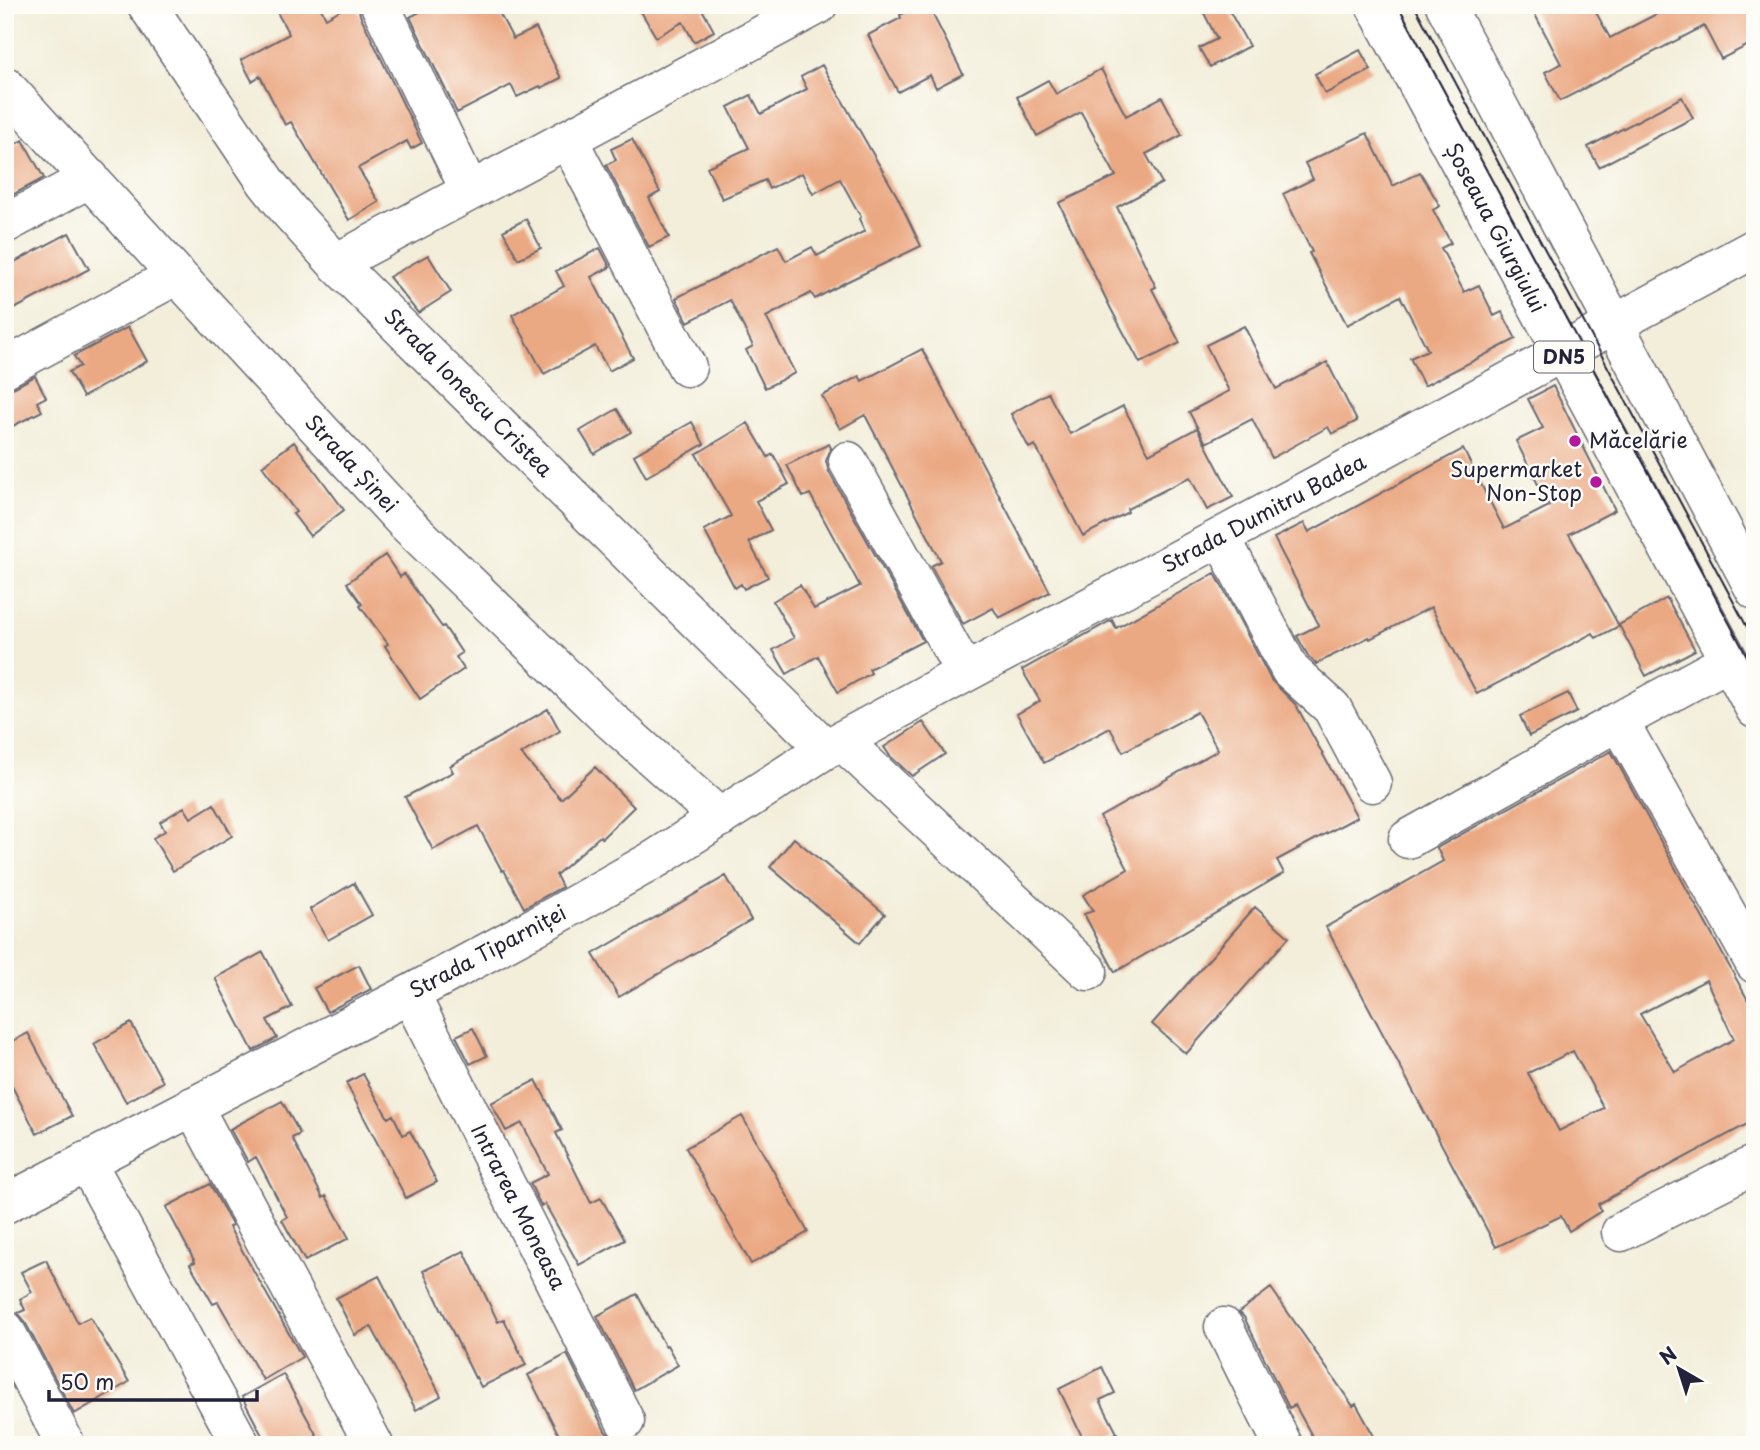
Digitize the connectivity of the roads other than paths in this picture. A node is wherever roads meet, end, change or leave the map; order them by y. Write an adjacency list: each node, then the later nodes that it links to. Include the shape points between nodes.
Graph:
1 (147, 5): 12 (street, Strada Ionescu Cristea, via 267,181)
2 (380, 5): 9 (street)
3 (818, 5): 7 (street)
4 (1375, 5): 15 (street, Șoseaua Giurgiului / DN5)
5 (1451, 10): 14 (street, DN5)
6 (5, 86): 8 (street, Strada Șinei)
7 (568, 139): 9 (street); 16 (street)
8 (90, 178): 10 (street); 13 (street, Strada Șinei)
9 (470, 191): 12 (street)
10 (5, 225)
11 (1755, 248): 14 (street, Strada Dumitru Badea)
12 (336, 263): 25 (street, Strada Ionescu Cristea)
13 (177, 275): 17 (street); 28 (street, Strada Șinei, via 405,522 606,716)
14 (1614, 325): 15 (street, Strada Dumitru Badea); 20 (street, DN5)
15 (1562, 353): 19 (street, Strada Dumitru Badea); 21 (street, Șoseaua Giurgiului / DN5)
16 (687, 366)
17 (5, 368)
18 (848, 461): 22 (street)
19 (1221, 537): 22 (street, Strada Dumitru Badea); 27 (street, via 1290,670 1332,708)
20 (1755, 590)
21 (1729, 661): 23 (street, Șoseaua Giurgiului / DN5); 24 (street)
22 (965, 673): 25 (street, Strada Dumitru Badea)
23 (1755, 709)
24 (1619, 721): 29 (street); 30 (street)
25 (834, 745): 26 (street, Strada Dumitru Badea); 31 (street, Strada Ionescu Cristea)
26 (774, 783): 28 (street, Strada Tiparniței)
27 (1372, 783)
28 (720, 818): 32 (street, Strada Tiparniței, via 553,918)
29 (1408, 839)
30 (1755, 964)
31 (1088, 971)
32 (410, 994): 33 (street, Strada Tiparniței); 40 (street, Intrarea Moneasa)
33 (193, 1106): 34 (street, Strada Tiparniței); 43 (street)
34 (86, 1161): 36 (street, Strada Tiparniței); 42 (street)
35 (1755, 1164): 37 (street)
36 (5, 1203)
37 (1621, 1232)
38 (1224, 1327): 44 (street)
39 (5, 1330): 41 (street)
40 (625, 1421)
41 (66, 1445)
42 (242, 1445)
43 (374, 1445)
44 (1283, 1445)

